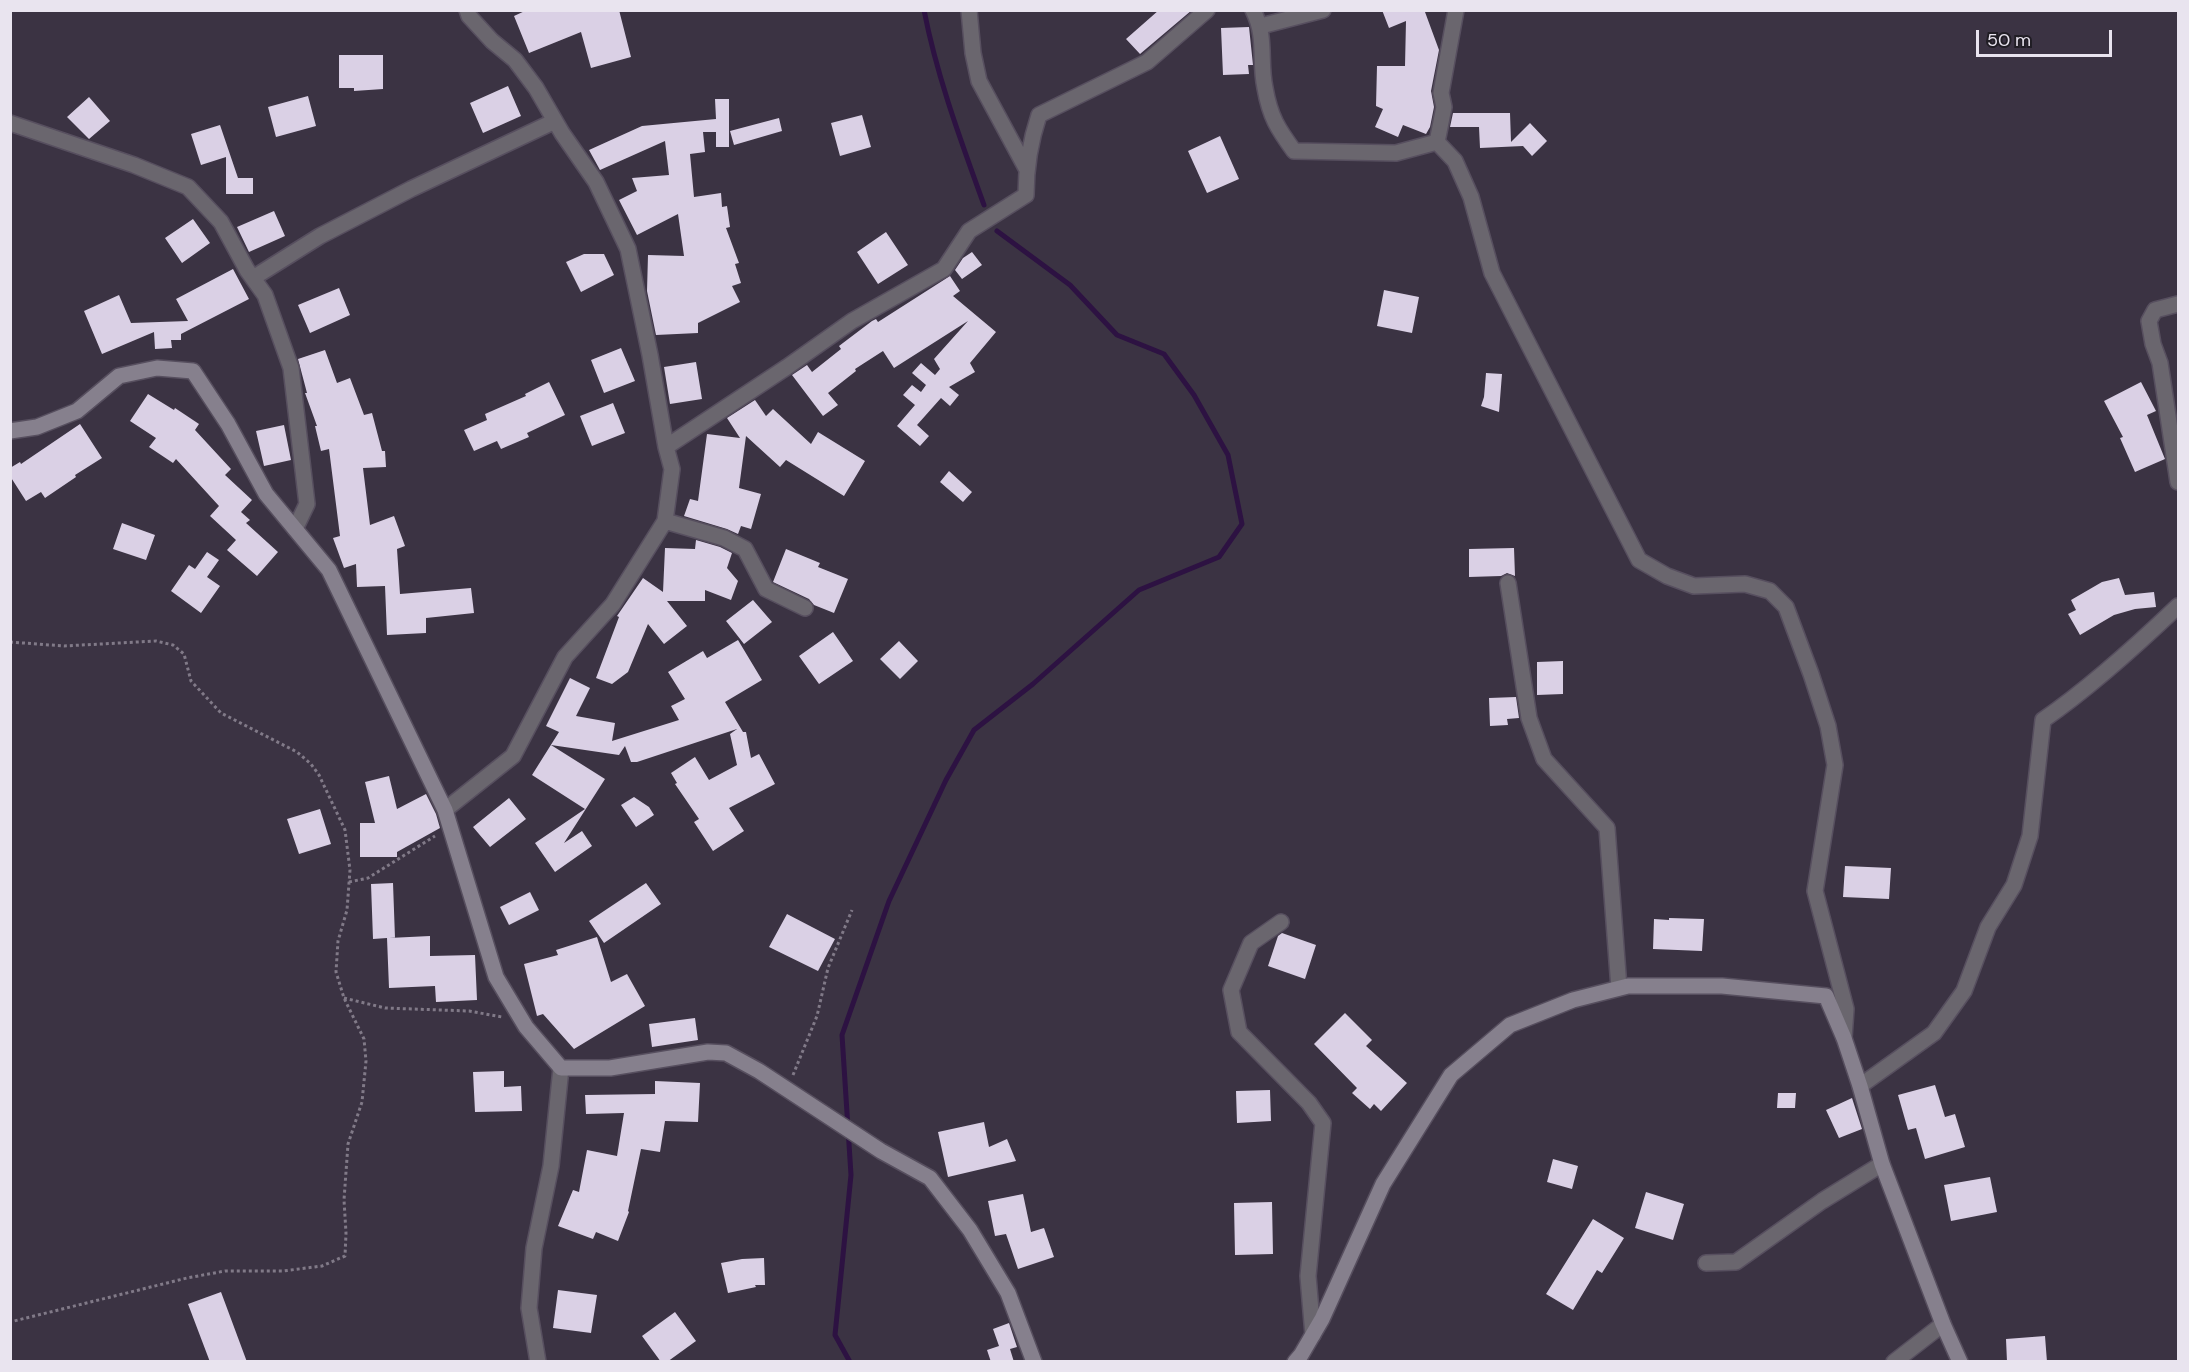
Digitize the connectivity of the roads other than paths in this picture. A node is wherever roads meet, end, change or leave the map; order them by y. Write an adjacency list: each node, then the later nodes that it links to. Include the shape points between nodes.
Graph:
1 (467, 10): 8 (street, via 492,41 515,60)
2 (969, 10): 11 (street, via 979,81)
3 (1207, 10): 11 (street, via 1147,62 1039,115)
4 (1253, 10): 7 (street)
5 (1323, 10): 7 (street)
6 (1456, 10): 10 (street, via 1441,93 1444,107)
7 (1261, 26): 10 (street, via 1264,87 1275,124 1294,151 1396,153)
8 (555, 121): 12 (street, via 411,189); 15 (street, via 596,183 628,249)
9 (10, 123): 12 (street, via 188,187 221,222)
10 (1437, 142): 25 (street, via 1455,161 1471,197 1492,273 1639,560 1694,586 1745,584 1770,591 1786,607 1812,674 1835,765 1815,891 1846,1009)
11 (1026, 168): 15 (street, via 1026,195 969,231 944,269 852,321)
12 (253, 278): 18 (street, via 265,296 291,368 307,504)
13 (2178, 304): 16 (street, via 2154,310 2149,321 2160,363)
14 (10, 431): 18 (street, via 37,427 77,411 120,376 157,368 193,371 228,424 266,494)
15 (666, 447): 17 (street, via 672,469)
16 (2178, 482)
17 (665, 520): 21 (street, via 724,538 745,549 766,589); 22 (street, via 613,603 565,657 513,756)
18 (295, 529): 22 (street, via 329,570)
19 (1508, 583): 24 (street, via 1529,718 1544,759 1607,828)
20 (2178, 606): 27 (street, via 2043,720 2030,836 2014,885 1988,927 1964,991 1934,1033)
21 (805, 608)
22 (445, 810): 26 (street, via 496,977 521,1018)
23 (1281, 922): 31 (street, via 1251,943 1231,990 1239,1032 1309,1103 1323,1123 1308,1276)
24 (1619, 988): 25 (street, via 1722,986 1826,996); 31 (street, via 1573,1000 1510,1025 1451,1075 1383,1184)
25 (1844, 1038): 27 (street)
26 (561, 1068): 32 (street, via 551,1166 534,1248 529,1308); 33 (street, via 610,1068 708,1052 726,1053 759,1071 881,1151 930,1178 970,1230 1008,1293)
27 (1860, 1086): 28 (street)
28 (1882, 1164): 29 (street, via 1736,1262); 30 (street)
29 (1706, 1263)
30 (1943, 1324): 35 (street); 36 (street)
31 (1313, 1335): 34 (street)
32 (538, 1362)
33 (1034, 1362)
34 (1295, 1362)
35 (1894, 1362)
36 (1960, 1362)

